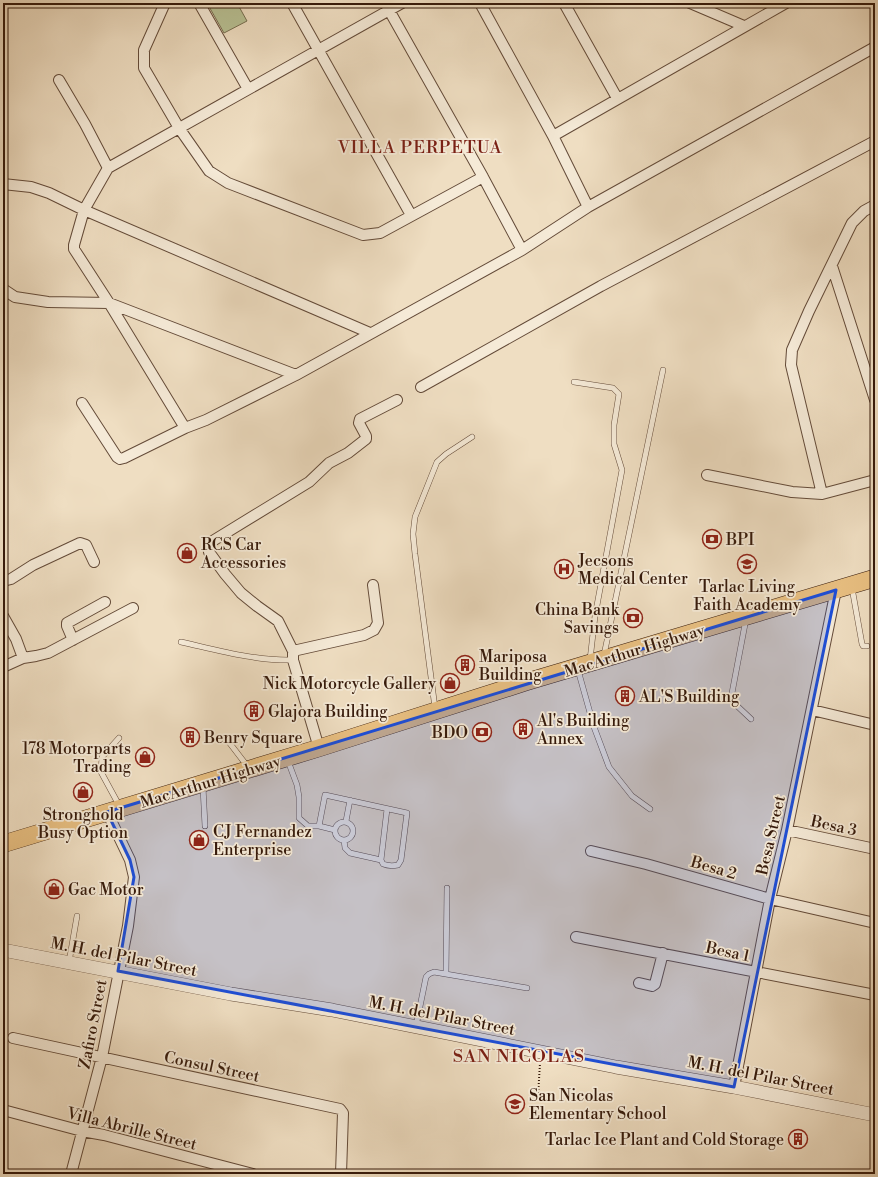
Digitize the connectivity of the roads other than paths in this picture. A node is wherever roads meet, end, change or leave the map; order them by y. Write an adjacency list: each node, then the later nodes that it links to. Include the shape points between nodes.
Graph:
1 (165, 3): 16 (street, via 144,50 144,68)
2 (199, 3): 14 (street)
3 (292, 3): 12 (street)
4 (402, 3): 9 (street)
5 (480, 3): 17 (street)
6 (565, 3): 15 (street)
7 (690, 3): 10 (street)
8 (786, 3): 10 (street)
9 (387, 7): 12 (street); 20 (street)
10 (744, 26): 15 (street)
11 (875, 47): 23 (street)
12 (318, 49): 14 (street); 25 (street)
13 (59, 80): 19 (street)
14 (248, 89): 16 (street)
15 (617, 98): 17 (street)
16 (179, 128): 19 (street); 25 (street, via 209,171 228,183 363,235 380,233)
17 (553, 136): 23 (street)
18 (875, 141): 34 (street, via 601,286)
19 (108, 168): 24 (street)
20 (483, 177): 25 (street); 26 (street)
21 (3, 184): 24 (street, via 31,187)
22 (875, 206): 27 (street, via 864,211 852,223)
23 (588, 207): 26 (street)
24 (84, 210): 29 (street, via 74,250); 30 (street)
25 (411, 215)
26 (522, 250): 30 (street)
27 (832, 266): 36 (street); 42 (street, via 792,350 791,365)
28 (3, 289): 29 (street, via 15,297 48,302)
29 (109, 303): 32 (street); 38 (street)
30 (370, 333): 32 (street)
31 (663, 370): 57 (lane)
32 (296, 375): 38 (street)
33 (574, 382): 57 (lane, via 613,388 619,394 614,444 622,470 595,616)
34 (421, 387)
35 (397, 400): 55 (street, via 360,419 366,439 348,453 329,463 309,482 208,546 209,552 241,593 278,621)
36 (875, 400)
37 (82, 403): 38 (street, via 120,459)
38 (185, 428)
39 (472, 437): 60 (lane, via 437,462 414,523 415,554)
40 (707, 474): 42 (street, via 792,492)
41 (875, 480): 42 (street)
42 (822, 494)
43 (94, 562): 45 (street, via 86,545 80,543)
44 (875, 578): 47 (highway, MacArthur Highway)
45 (3, 581)
46 (373, 585): 55 (street, via 378,623 374,630)
47 (844, 587): 51 (highway, MacArthur Highway); 54 (lane, via 861,641 863,646); 59 (street, Besa Street)
48 (105, 602): 52 (street, via 67,623)
49 (133, 608): 52 (street)
50 (3, 616): 56 (street)
51 (747, 616): 57 (highway, MacArthur Highway); 61 (lane, via 732,693 734,703)
52 (73, 640): 56 (street, via 48,653)
53 (181, 642): 55 (lane, via 278,661)
54 (867, 646)
55 (293, 656): 65 (street)
56 (23, 658): 58 (street)
57 (590, 663): 60 (highway, MacArthur Highway); 71 (lane, via 594,727 609,767 632,796)
58 (3, 666)
59 (812, 710): 62 (street); 77 (street, Besa Street)
60 (436, 711): 65 (highway, MacArthur Highway)
61 (751, 719)
62 (875, 725)
63 (119, 738): 72 (lane, via 102,757 101,772)
64 (228, 741): 67 (lane)
65 (320, 748): 66 (highway, MacArthur Highway)
66 (287, 758): 67 (highway, MacArthur Highway); 75 (lane, via 299,798 299,818 308,826)
67 (250, 769): 68 (highway, MacArthur Highway)
68 (203, 783): 72 (highway, MacArthur Highway); 74 (lane)
69 (350, 800): 70 (lane); 73 (lane); 75 (lane, via 325,794)
70 (387, 809): 82 (lane); 82 (lane, via 407,813 401,860 395,866 383,864)
71 (650, 809)
72 (114, 810): 79 (highway, MacArthur Highway); 91 (street, Zafiro Street, via 134,877 128,926)
73 (346, 821): 76 (lane, via 337,824); 78 (lane, via 352,824 354,831 350,838)
74 (205, 826)
75 (320, 826): 76 (lane)
76 (335, 830): 78 (lane, via 338,838)
77 (787, 830): 80 (street, Besa 3); 84 (street, Besa Street)
78 (344, 840): 82 (lane, via 345,848 350,854)
79 (3, 844)
80 (875, 849)
81 (591, 850): 84 (street, Besa 2)
82 (381, 860)
83 (447, 888): 93 (lane)
84 (770, 899): 86 (street, Besa 2); 92 (street, Besa Street)
85 (77, 916): 90 (lane)
86 (875, 923)
87 (576, 937): 89 (street, Besa 1)
88 (3, 950): 90 (street, M. H. del Pilar Street)
89 (663, 953): 92 (street, Besa 1); 94 (street, via 655,984 652,986)
90 (69, 962): 91 (street, M. H. del Pilar Street)
91 (118, 971): 97 (street, M. H. del Pilar Street); 99 (street, Zafiro Street)
92 (757, 972): 96 (street, Besa 1); 100 (street, Besa Street)
93 (446, 973): 95 (lane); 97 (lane, via 434,972 426,977)
94 (638, 983)
95 (527, 988)
96 (875, 995)
97 (416, 1027): 100 (street, M. H. del Pilar Street, via 616,1067)
98 (13, 1038): 99 (street, Consul Street)
99 (102, 1057): 103 (street, Zafiro Street); 106 (street, Consul Street, via 340,1109 343,1114)
100 (734, 1087): 102 (street, M. H. del Pilar Street)
101 (3, 1110): 103 (street, Villa Abrille Street)
102 (875, 1115)
103 (82, 1131): 104 (street, Zafiro Street); 105 (street, Villa Abrille Street)
104 (71, 1174)
105 (253, 1174)
106 (341, 1174)

